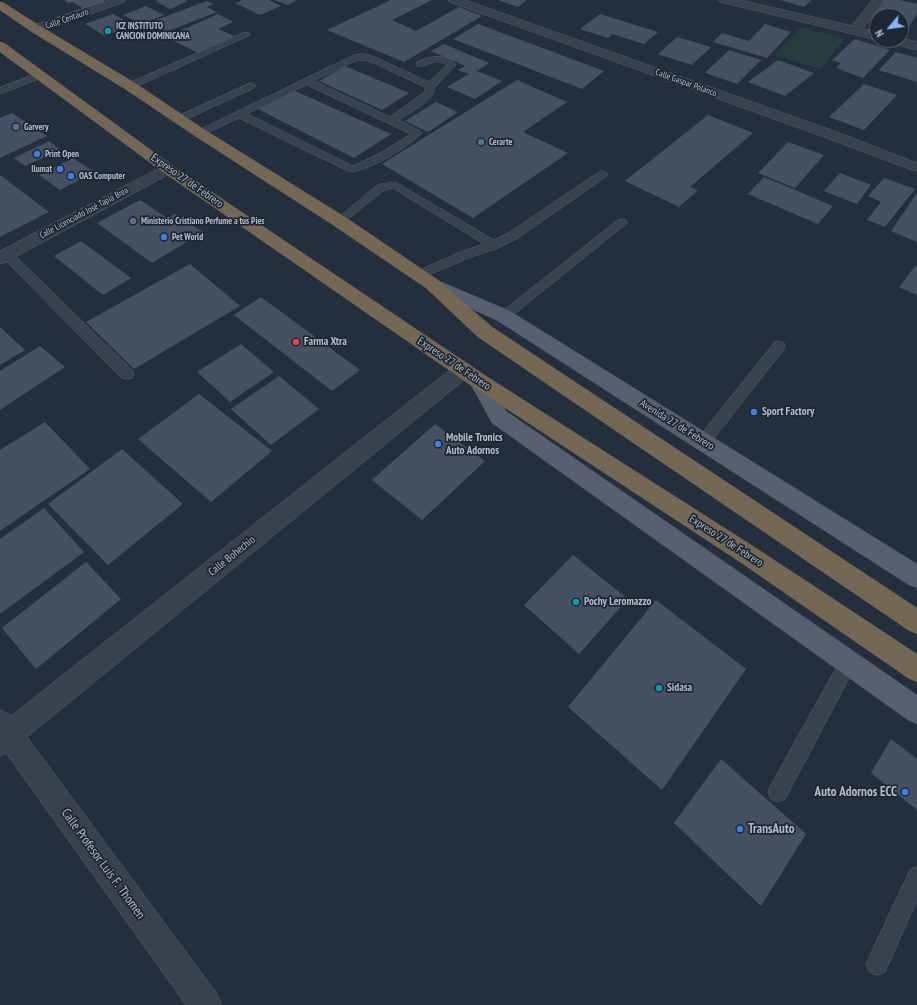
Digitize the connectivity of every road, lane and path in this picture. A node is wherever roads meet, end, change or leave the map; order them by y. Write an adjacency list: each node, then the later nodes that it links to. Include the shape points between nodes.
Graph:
1 (120, 0): 7 (street, Calle Centauro)
2 (454, 0): 23 (street, Calle Gaspar Polanco)
3 (725, 0): 5 (street)
4 (878, 0): 8 (street)
5 (740, 2): 8 (street)
6 (0, 5): 7 (highway)
7 (36, 29): 15 (highway)
8 (855, 31): 9 (street)
9 (869, 34)
10 (246, 35): 15 (lane)
11 (0, 46): 13 (highway, Expreso 27 de Febrero)
12 (420, 64): 17 (lane, via 438,59 452,65)
13 (41, 76): 18 (lane); 24 (highway, Expreso 27 de Febrero)
14 (307, 81): 17 (lane, via 360,56); 19 (lane); 21 (lane)
15 (130, 86): 20 (highway)
16 (251, 86): 20 (lane)
17 (430, 86): 21 (lane, via 427,96)
18 (0, 91)
19 (239, 114): 21 (lane, via 352,169 361,167 417,133); 22 (lane)
20 (179, 119): 22 (highway)
21 (392, 120)
22 (200, 133): 26 (highway)
23 (917, 168)
24 (168, 169): 29 (street, Calle Licenciado José Tapia Brea); 34 (highway, Expreso 27 de Febrero)
25 (603, 174): 28 (lane, via 514,235)
26 (339, 221): 28 (lane, via 378,190 395,185); 30 (highway)
27 (622, 222): 31 (lane)
28 (494, 245): 30 (lane, via 467,254)
29 (3, 256): 33 (lane)
30 (425, 280): 31 (main road, Avenida 27 de Febrero); 37 (highway, via 485,332)
31 (504, 316): 35 (main road, Avenida 27 de Febrero)
32 (779, 346): 35 (lane)
33 (127, 374)
34 (471, 375): 38 (main road, via 499,417); 39 (highway, Expreso 27 de Febrero, via 748,555); 41 (street, Calle Bohechío)
35 (703, 442): 36 (main road, Avenida 27 de Febrero)
36 (917, 577)
37 (917, 622)
38 (848, 663): 40 (main road); 42 (lane)
39 (917, 669)
40 (917, 711)
41 (3, 733): 45 (street, Calle Profesor Luis F. Thomen)
42 (778, 792)
43 (917, 876): 44 (lane)
44 (877, 964)
45 (206, 1005)

